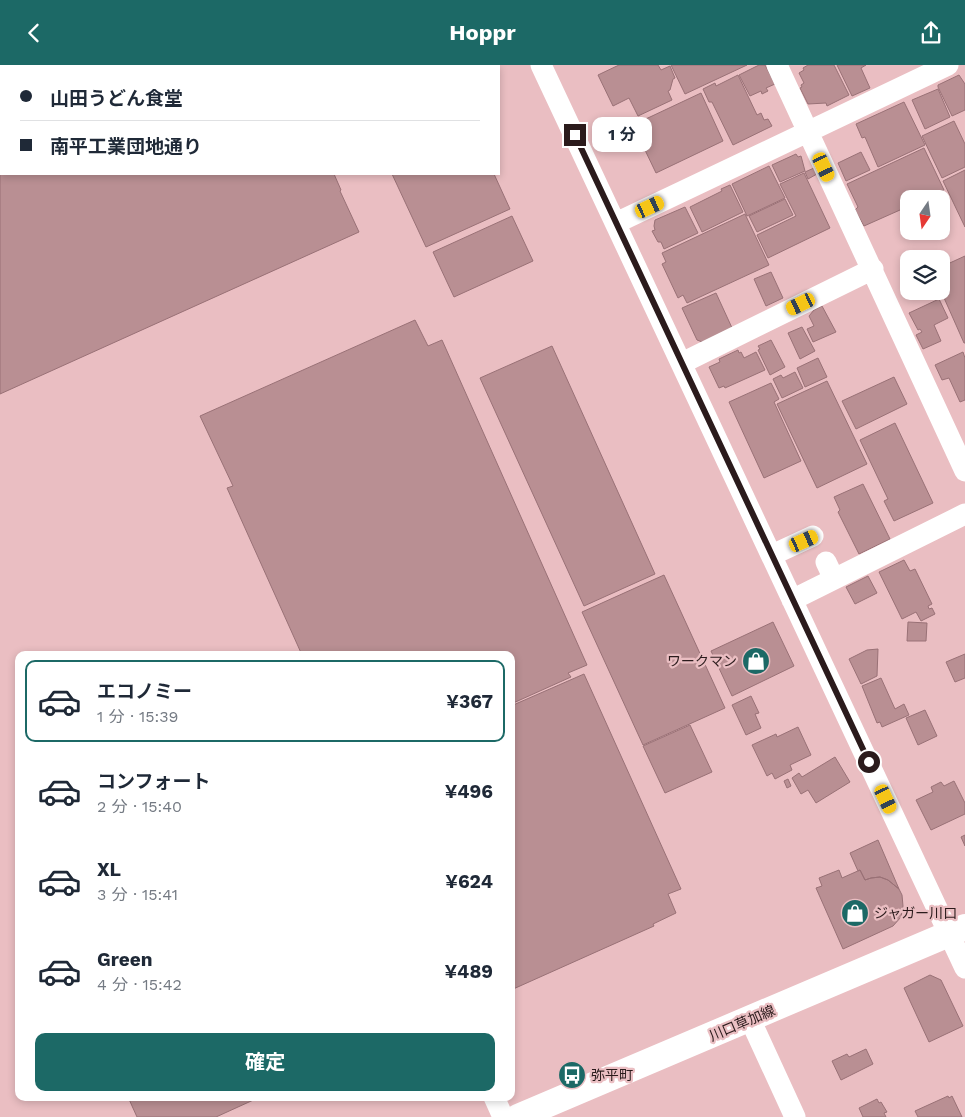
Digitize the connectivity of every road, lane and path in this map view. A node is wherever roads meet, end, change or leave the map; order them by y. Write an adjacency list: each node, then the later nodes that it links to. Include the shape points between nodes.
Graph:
1 (541, 65): 5 (street)
2 (777, 65): 4 (street)
3 (948, 65): 4 (street)
4 (808, 132): 5 (street); 6 (street)
5 (616, 223): 7 (street)
6 (873, 269): 7 (street, via 745,324); 8 (street, via 901,343)
7 (682, 363): 11 (street)
8 (965, 471)
9 (965, 514): 12 (street, via 830,570)
10 (813, 536): 11 (street)
11 (772, 555): 12 (street)
12 (792, 600): 13 (street)
13 (957, 931): 14 (street); 15 (main road, 川口草加線)
14 (965, 968)
15 (750, 1019): 18 (main road, 川口草加線); 19 (street)
16 (496, 1101): 17 (street)
17 (503, 1117)
18 (518, 1117)
19 (795, 1117)

